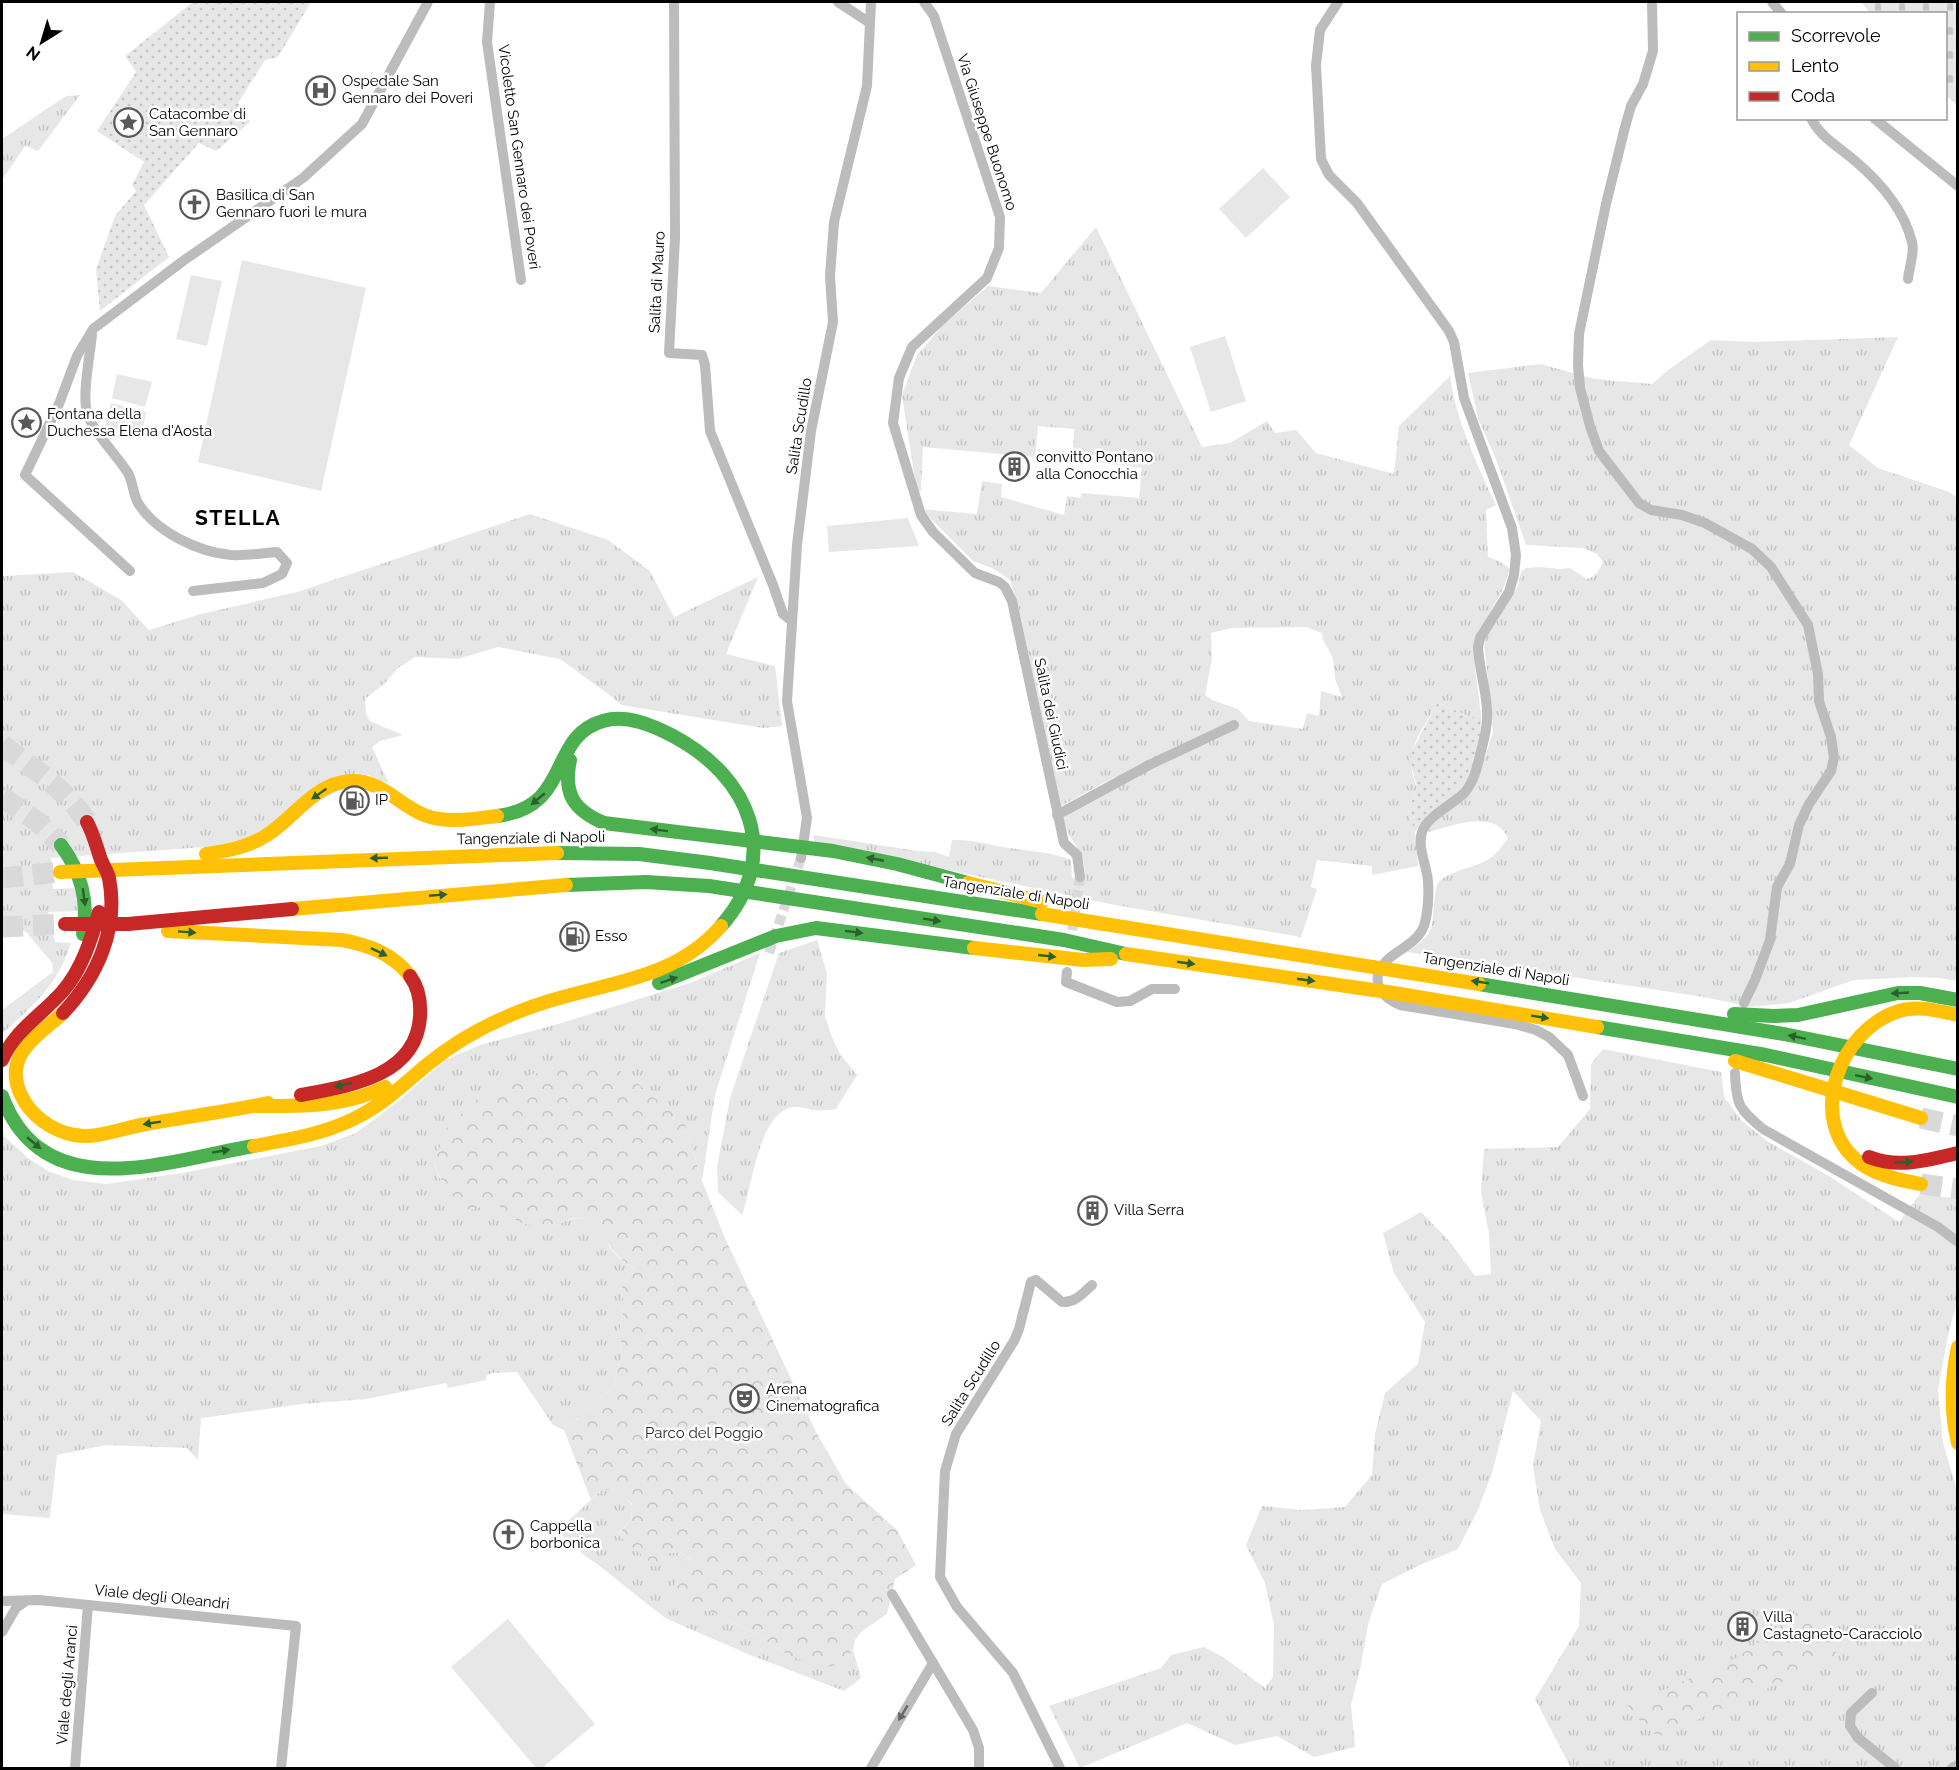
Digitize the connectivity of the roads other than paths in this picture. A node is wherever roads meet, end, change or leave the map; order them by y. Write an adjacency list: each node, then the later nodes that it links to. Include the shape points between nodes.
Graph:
1 (428, 2): 15 (street, via 362,124 303,178)
2 (490, 2): 14 (street, Vicoletto San Gennaro dei Poveri, via 487,42)
3 (674, 2): 19 (street, Salita di Mauro, via 675,238 669,353 702,356 710,431 783,614)
4 (838, 2): 9 (street)
5 (872, 2): 9 (street, Salita Scudillo)
6 (924, 2): 17 (street, Via Giuseppe Buonomo, via 934,16 1000,217 999,248 987,278 912,347 899,378 893,423 921,515)
7 (1338, 2): 49 (street, via 1320,30 1316,65 1321,159 1329,175 1357,203 1449,331 1464,398 1512,528 1516,555 1509,592 1478,647 1487,723 1476,771 1464,793 1424,828 1420,840 1428,881 1424,925 1413,942 1383,964 1378,974 1379,987 1400,1005 1536,1030 1568,1055)
8 (1652, 2): 38 (street, via 1653,51 1625,127 1579,334 1578,365 1585,407 1599,451 1639,503 1651,510 1705,523 1752,549 1772,567 1808,625 1819,701 1834,758 1831,771 1799,825 1790,864 1776,888 1767,947)
9 (870, 23): 19 (street, Salita Scudillo, via 867,86 834,222 830,276 834,322 811,431)
10 (1813, 120): 13 (street, via 1885,190 1901,215 1913,244)
11 (1876, 120): 12 (street)
12 (1958, 186)
13 (1908, 279)
14 (521, 280)
15 (93, 329): 16 (street, via 77,356 25,475); 18 (street, via 87,413 129,475 137,501 150,519 181,539 214,552 277,552 286,563 282,574 263,583)
16 (130, 572)
17 (975, 573): 21 (street, Salita dei Giudici, via 999,582 1012,602)
18 (194, 591)
19 (792, 621): 24 (street, Salita Scudillo, via 787,701 807,818)
20 (1234, 725): 21 (street)
21 (1057, 815): 28 (street, Salita dei Giudici, via 1064,843 1077,855)
22 (87, 822): 25 (highway)
23 (61, 845): 41 (highway, one-way to 41, via 73,859 81,882 86,910 84,926 66,974)
24 (801, 858)
25 (102, 861): 41 (highway, via 99,910 87,953 64,990); 52 (highway, one-way to 25, via 86,1136 49,1125 22,1098 15,1075 22,1051 79,995 107,941 110,886)
26 (144, 868): 27 (highway, Tangenziale di Napoli); 33 (highway, Tangenziale di Napoli, one-way to 26, via 639,854 561,853); 45 (highway, one-way to 26, via 523,1009 666,968 686,958 717,931 748,882 754,844 746,805 720,767 666,732 638,722 611,720 591,725 576,737 546,792 512,815 444,821 420,814 375,786 344,782 326,788 254,843 230,851 171,858)
27 (60, 872)
28 (1080, 876)
29 (235, 915): 30 (highway); 32 (highway); 34 (highway, one-way to 34, via 582,883 646,882 770,895 1064,940)
30 (310, 920)
31 (65, 924): 32 (highway)
32 (128, 926): 52 (highway, one-way to 52, via 351,942 384,953 412,979 421,1002 420,1026 411,1047 399,1061 366,1080)
33 (1135, 928): 39 (highway, Tangenziale di Napoli, one-way to 33); 52 (highway, one-way to 52, via 897,864 833,851 717,837 604,823 586,815 573,802 566,779 573,753 580,744 609,728 630,729 687,752 710,769 731,793 743,821 745,839 744,857 735,889 713,923 690,945 650,965 529,999 490,1015 436,1046 392,1084 368,1096 345,1103)
34 (1151, 958): 43 (highway, one-way to 43); 45 (highway, one-way to 34, via 690,973 802,929 1083,960)
35 (1067, 972): 36 (street, via 1066,982 1117,1002 1130,1001 1152,989)
36 (1176, 988)
37 (1958, 1000): 39 (highway, one-way to 39, via 1900,992 1815,1013 1775,1016)
38 (1744, 1003)
39 (1641, 1008): 47 (highway, Tangenziale di Napoli, one-way to 39)
40 (1958, 1015): 44 (highway, via 1928,1009 1901,1010 1873,1023)
41 (33, 1019): 46 (highway, via 13,1038)
42 (1958, 1026): 44 (highway, via 1925,1018 1902,1018 1883,1022)
43 (1648, 1035): 51 (highway, one-way to 51, via 1766,1055); 54 (highway)
44 (1860, 1035): 53 (highway, via 1840,1063)
45 (452, 1046): 50 (highway, one-way to 45, via 19,1131 43,1151 73,1165 122,1168 335,1127 382,1103)
46 (2, 1060)
47 (1958, 1069)
48 (1734, 1073): 57 (street, via 1743,1112 1764,1129)
49 (1582, 1095)
50 (2, 1096)
51 (1958, 1097)
52 (254, 1106)
53 (1833, 1106): 55 (highway, one-way to 55, via 1850,1141 1874,1160 1907,1163); 56 (highway, via 1837,1128 1854,1158 1876,1172)
54 (1920, 1119)
55 (1958, 1153)
56 (1921, 1184)
57 (1958, 1242)
58 (1092, 1285): 75 (street, Salita Scudillo, via 1073,1301 1062,1302 1036,1280 1031,1282 1014,1341 956,1434 945,1471 940,1577 957,1607 1013,1673)
59 (1958, 1347): 60 (highway, via 1951,1390)
60 (1958, 1443)
61 (892, 1594): 66 (street)
62 (2, 1601): 63 (street, Viale degli Oleandri)
63 (26, 1601): 64 (street, Viale degli Oleandri); 65 (street, via 16,1608)
64 (88, 1605): 71 (street, Viale degli Aranci); 72 (street, Viale degli Oleandri, via 296,1626)
65 (2, 1632)
66 (933, 1663): 67 (street); 68 (street)
67 (945, 1682): 68 (street); 74 (street, via 974,1730)
68 (921, 1684): 73 (street, one-way to 73)
69 (1872, 1693): 76 (street, via 1851,1713 1850,1726 1858,1738)
70 (1958, 1765): 77 (street)
71 (75, 1768)
72 (281, 1768)
73 (871, 1768)
74 (979, 1768)
75 (1060, 1768)
76 (1895, 1768)
77 (1952, 1768)

